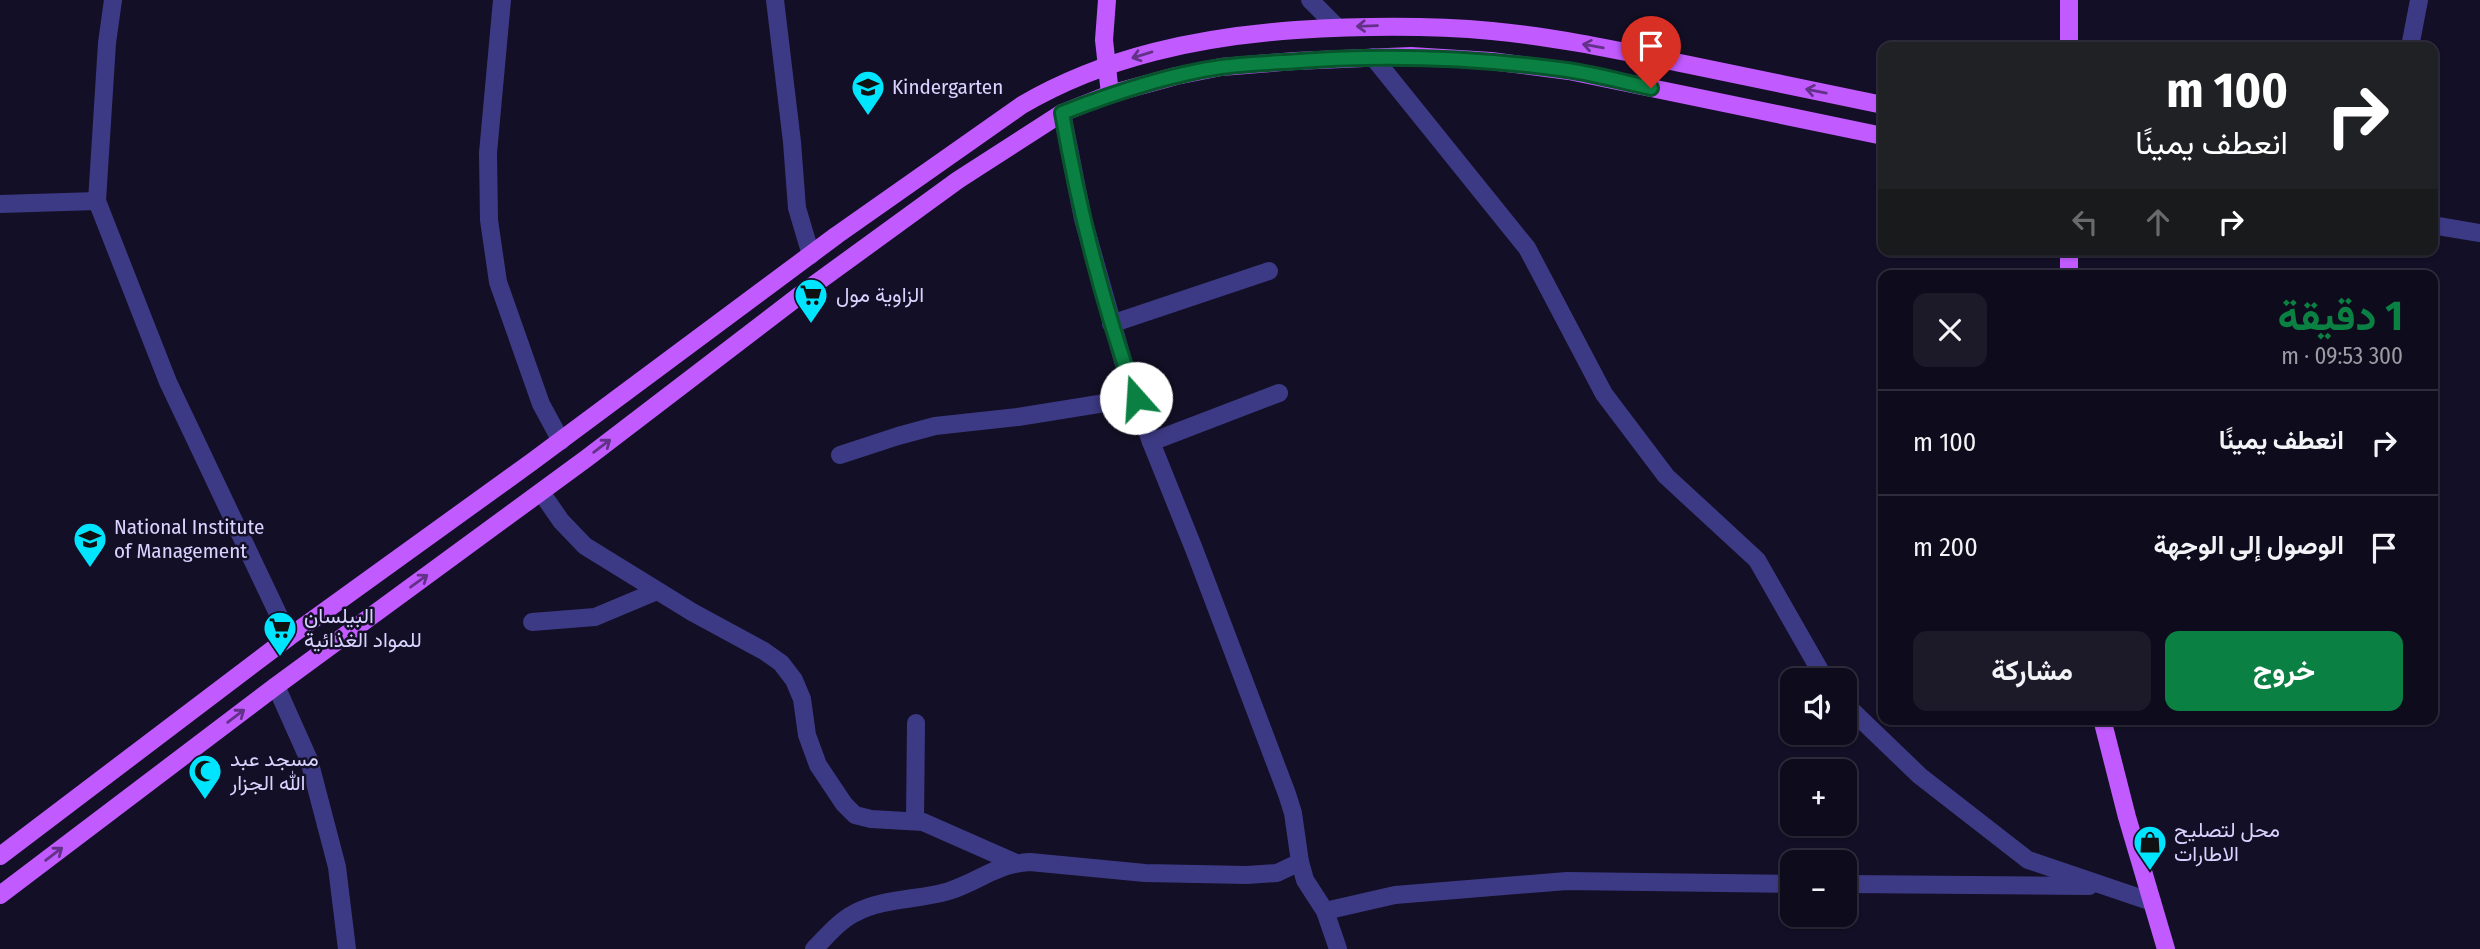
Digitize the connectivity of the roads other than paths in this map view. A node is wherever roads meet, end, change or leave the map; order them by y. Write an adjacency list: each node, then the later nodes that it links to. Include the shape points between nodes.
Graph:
1 (113, 0): 19 (street)
2 (502, 0): 28 (street, via 488,153 489,220 498,282 541,404)
3 (775, 0): 23 (street, via 797,208)
4 (1107, 0): 12 (main road)
5 (1310, 0): 8 (street)
6 (2069, 0): 9 (main road)
7 (2419, 0): 10 (street)
8 (1337, 27): 12 (main road, one-way to 12, via 1215,37); 14 (main road, one-way to 8, via 1567,41 1414,26)
9 (2069, 42)
10 (2411, 42)
11 (1373, 57): 13 (main road, via 1221,67); 18 (main road, via 1491,61 1569,71); 35 (street, via 1527,248 1604,394 1666,476 1757,561)
12 (1106, 67): 13 (main road); 15 (main road)
13 (1110, 94): 16 (main road)
14 (1878, 103)
15 (1022, 105): 17 (main road); 23 (main road)
16 (1062, 113): 17 (main road); 25 (street, via 1083,219)
17 (1036, 130): 31 (main road, one-way to 17, via 804,292 958,180)
18 (1878, 134)
19 (97, 201): 20 (street); 34 (street, via 168,382)
20 (0, 204)
21 (2438, 226): 22 (street)
22 (2480, 233)
23 (811, 255): 28 (main road)
24 (1269, 271): 25 (street)
25 (1111, 324): 27 (street)
26 (1279, 393): 29 (street)
27 (1136, 398): 29 (street); 30 (street, via 926,428)
28 (561, 441): 34 (main road)
29 (1151, 442): 42 (street, via 1287,794)
30 (840, 455)
31 (541, 492): 32 (street, via 578,540); 36 (main road, one-way to 31)
32 (657, 591): 33 (street, via 595,617); 40 (street, via 780,663 802,699 807,735 818,765 849,810 863,818)
33 (532, 622)
34 (289, 637): 41 (main road)
35 (1819, 668)
36 (276, 686): 47 (main road, one-way to 36); 50 (street, via 309,760 337,867)
37 (1857, 715): 46 (street, via 1920,776 2028,860)
38 (916, 723): 40 (street)
39 (2104, 725): 48 (main road)
40 (915, 821): 43 (street)
41 (0, 856)
42 (1300, 862): 43 (street, via 1277,873 1247,876); 49 (street, via 1305,880)
43 (1016, 863): 51 (street, via 952,890 868,907 852,914)
44 (1780, 884): 49 (street, via 1567,881 1395,895)
45 (1857, 884): 46 (street)
46 (2103, 886): 48 (street)
47 (0, 895)
48 (2152, 902): 53 (main road)
49 (1325, 911): 52 (street)
50 (347, 949)
51 (814, 949)
52 (1338, 949)
53 (2166, 949)

